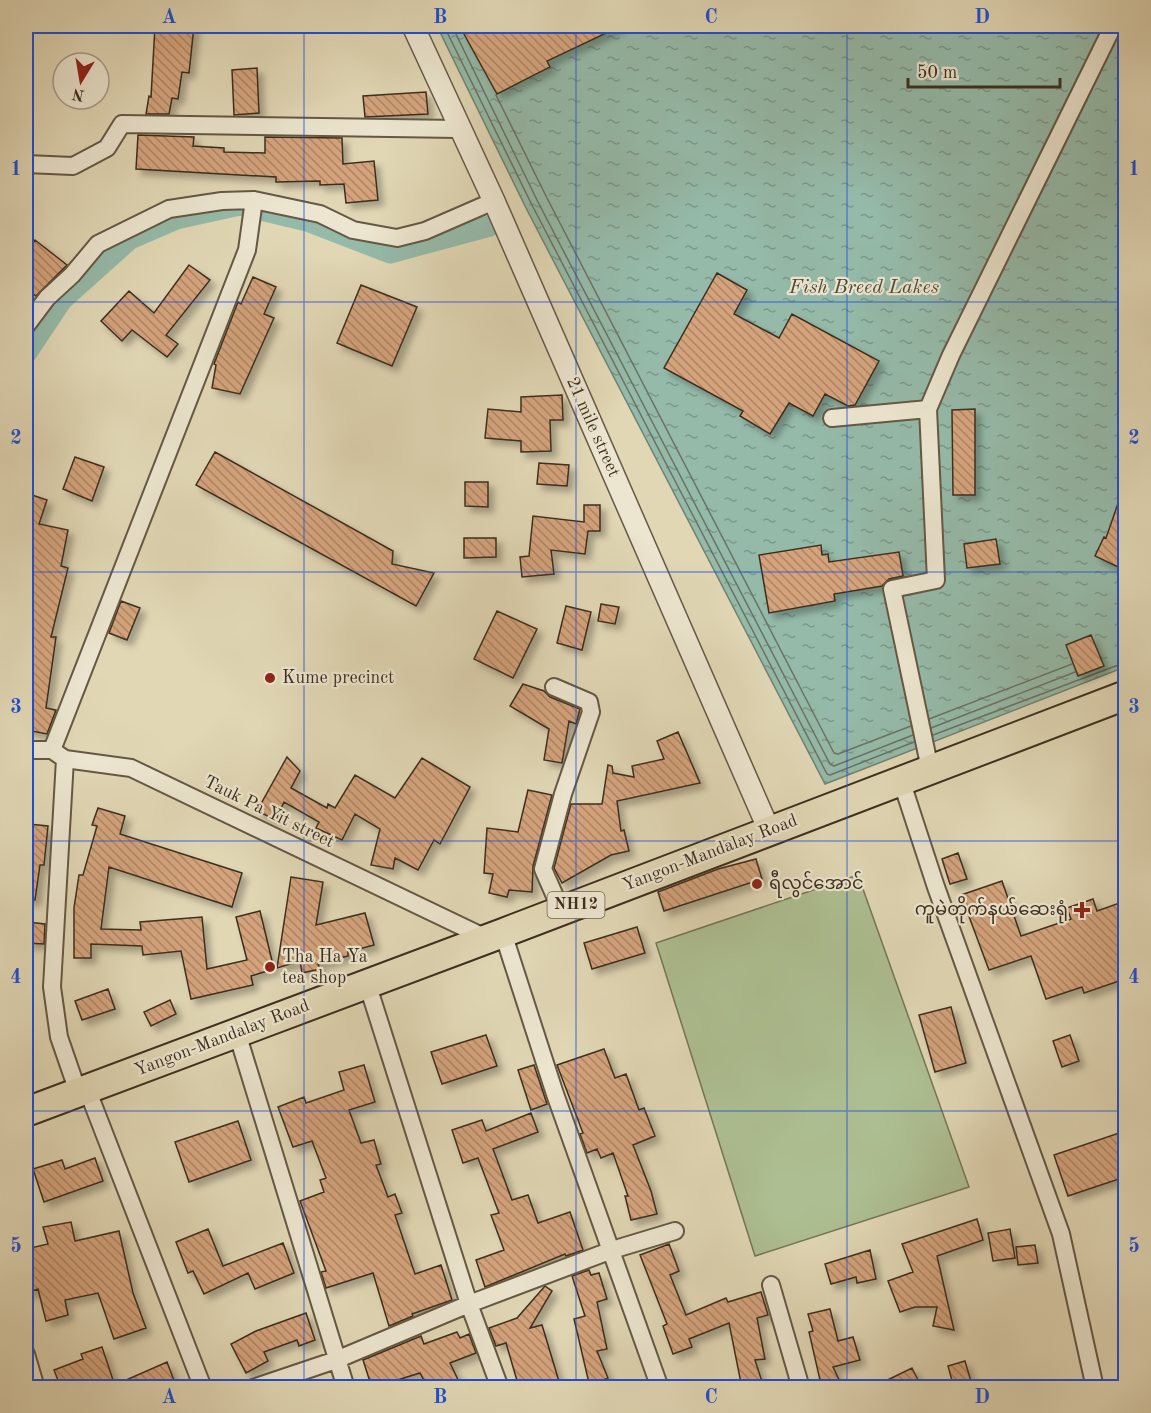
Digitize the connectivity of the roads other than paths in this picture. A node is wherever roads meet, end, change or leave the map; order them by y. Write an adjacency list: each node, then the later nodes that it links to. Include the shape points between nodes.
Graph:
1 (413, 26): 3 (street, 21 mile street)
2 (1113, 26): 8 (street)
3 (458, 129): 4 (street, via 122,123 107,148 73,166); 6 (street, 21 mile street)
4 (26, 164)
5 (254, 201): 6 (street, via 320,214 353,230 397,238 425,231); 7 (street, via 169,209 128,227 98,244); 13 (street, via 247,250)
6 (494, 201): 16 (street, 21 mile street)
7 (26, 326)
8 (928, 409): 9 (street); 14 (street, via 936,580 892,589)
9 (832, 418)
10 (554, 687): 17 (street, via 589,702 591,712 543,869)
11 (1125, 695): 14 (highway, Yangon-Mandalay Road / NH12)
12 (26, 750): 13 (street, Tauk Pa Yit street)
13 (58, 755): 18 (street, Tauk Pa Yit street, via 131,768); 21 (street, via 52,987 59,1037)
14 (930, 769): 15 (highway, Yangon-Mandalay Road / NH12)
15 (901, 780): 16 (highway, Yangon-Mandalay Road / NH12); 36 (street, via 1061,1234)
16 (769, 830): 17 (highway, Yangon-Mandalay Road / NH12)
17 (561, 910): 18 (highway, Yangon-Mandalay Road / NH12)
18 (495, 936): 19 (highway, Yangon-Mandalay Road / NH12); 24 (street)
19 (367, 983): 20 (highway, Yangon-Mandalay Road / NH12); 26 (street)
20 (237, 1033): 21 (highway, Yangon-Mandalay Road / NH12); 28 (street)
21 (82, 1090): 22 (highway, Yangon-Mandalay Road / NH12); 30 (street)
22 (26, 1112)
23 (675, 1231): 24 (street)
24 (612, 1250): 26 (street); 34 (street)
25 (771, 1285): 35 (street)
26 (469, 1304): 28 (street); 33 (street)
27 (26, 1354): 29 (street)
28 (336, 1360): 31 (street); 32 (street)
29 (36, 1388)
30 (203, 1388)
31 (253, 1388)
32 (346, 1388)
33 (500, 1388)
34 (660, 1388)
35 (801, 1388)
36 (1095, 1388)

